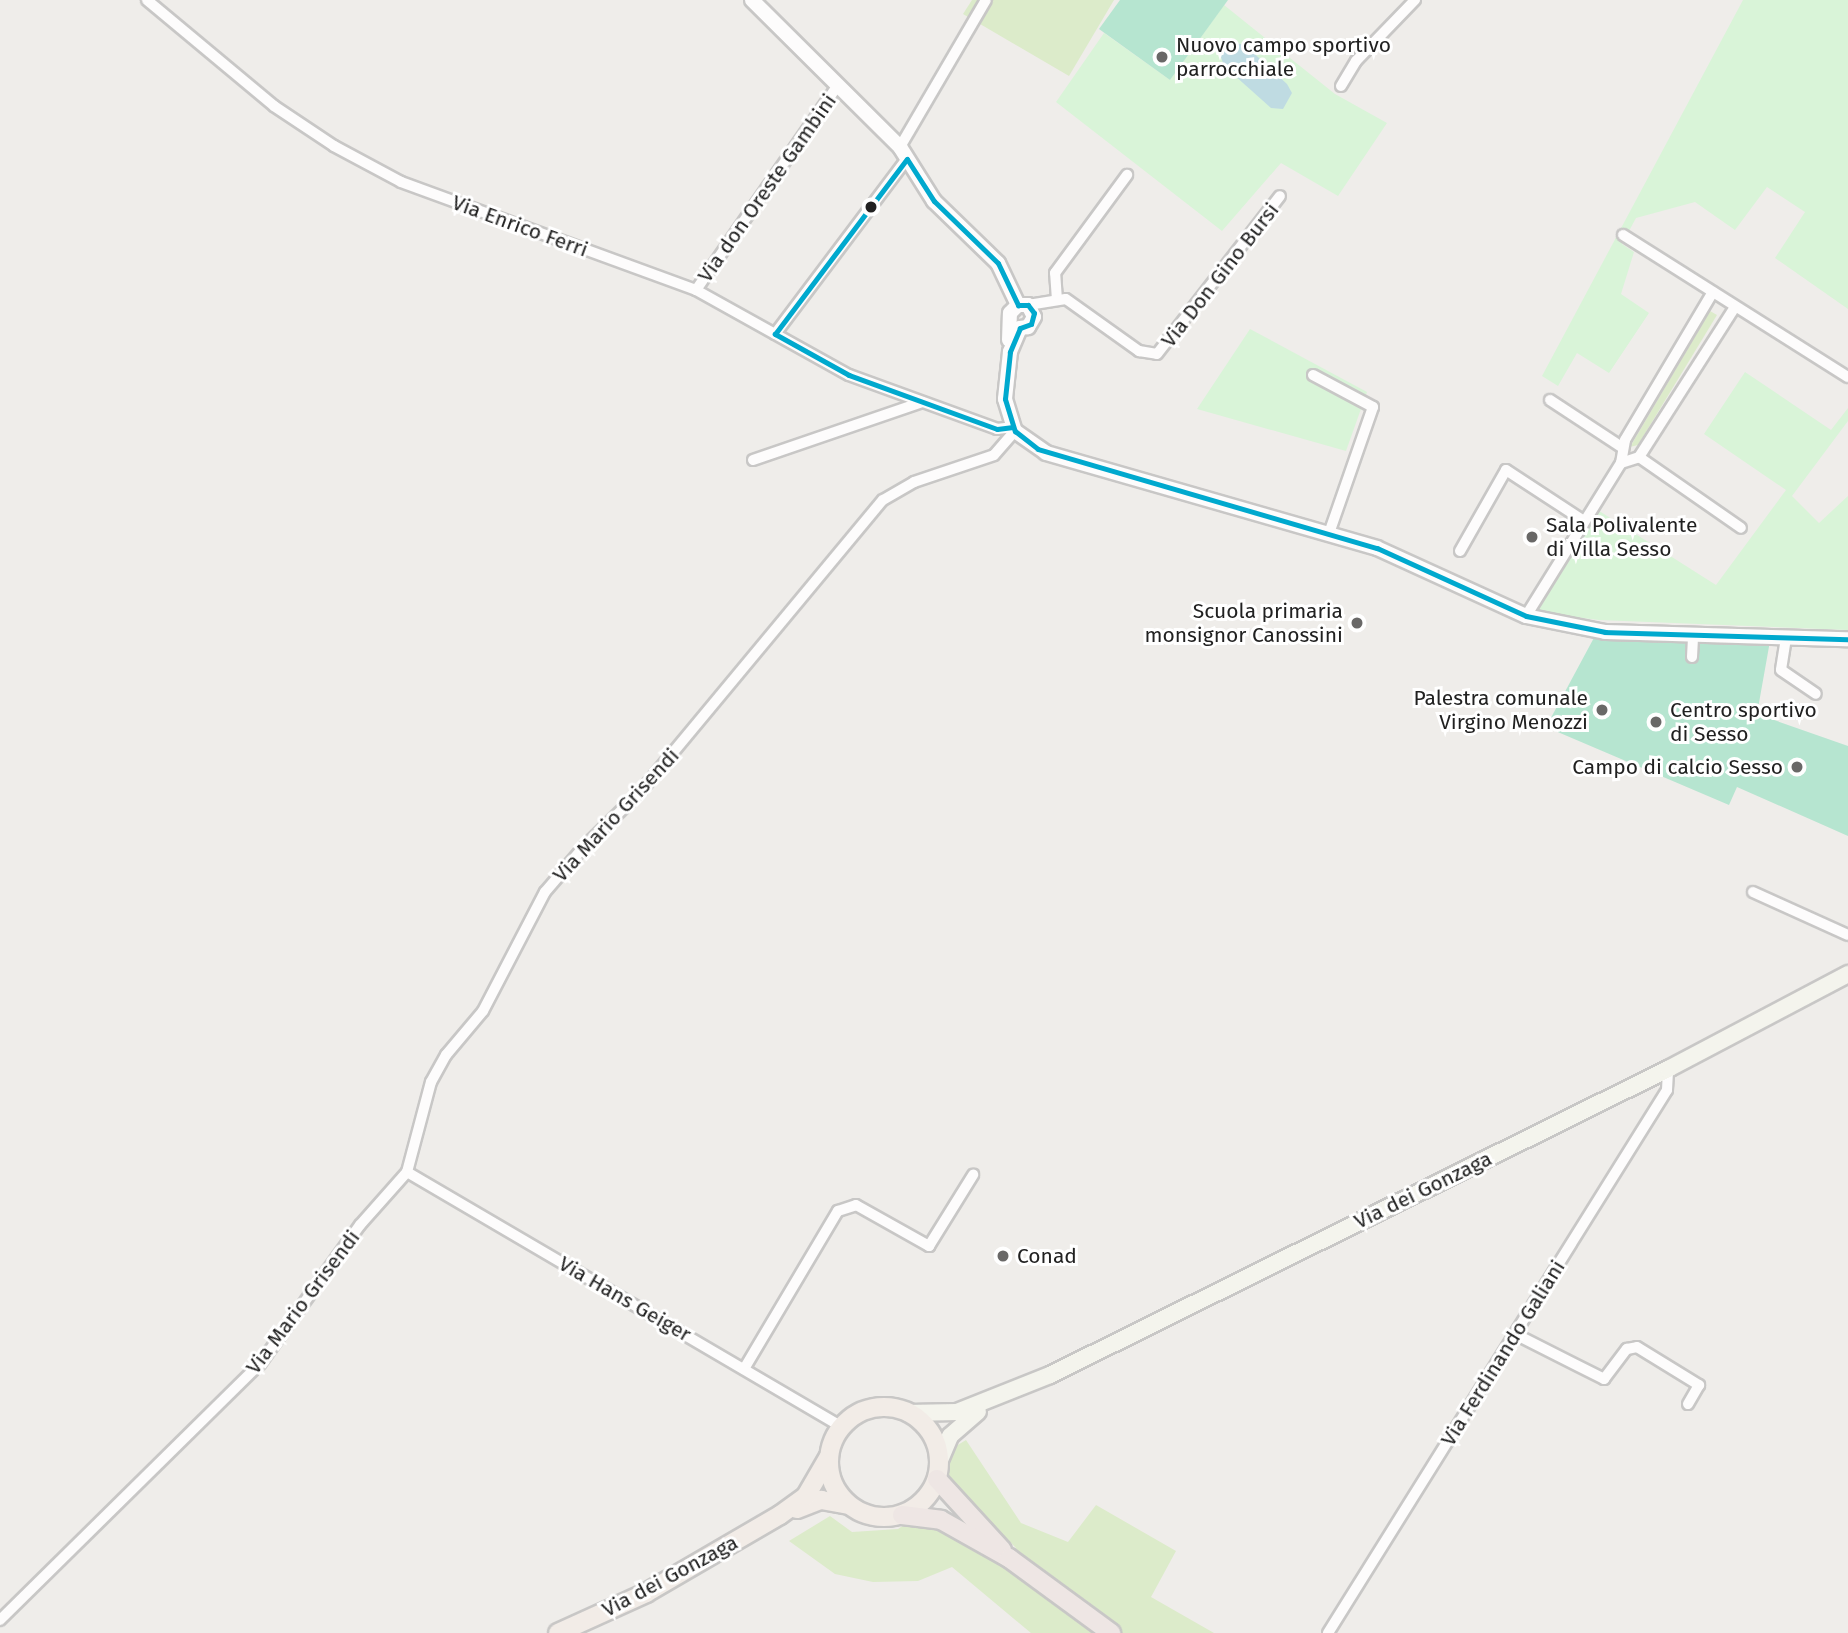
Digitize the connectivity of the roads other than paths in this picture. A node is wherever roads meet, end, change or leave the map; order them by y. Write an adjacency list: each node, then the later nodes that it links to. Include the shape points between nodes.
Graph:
1 (147, 0): 11 (street, Via Enrico Ferri, via 274,106 334,146 401,182)
2 (752, 0): 5 (street)
3 (986, 0): 7 (street)
4 (1415, 0): 6 (street, via 1356,61)
5 (838, 85): 7 (street); 11 (street, Via don Oreste Gambini)
6 (1340, 86)
7 (903, 153): 15 (street, via 934,201 998,263); 16 (street)
8 (1127, 175): 13 (street, via 1055,272)
9 (1280, 196): 13 (street, Via Don Gino Bursi, via 1163,351 1148,355 1083,307 1066,299)
10 (1622, 235): 12 (street)
11 (696, 290): 16 (street, Via Enrico Ferri)
12 (1713, 292): 14 (street); 22 (street)
13 (1054, 301): 15 (street)
14 (1735, 307): 18 (street); 23 (street)
15 (1021, 314): 21 (street, via 1010,352 1005,399)
16 (775, 334): 20 (street, Via Enrico Ferri, via 849,375)
17 (1313, 375): 28 (street, via 1373,407)
18 (1848, 377)
19 (1550, 400): 22 (street)
20 (922, 402): 21 (street, Via Enrico Ferri, via 996,429); 24 (street)
21 (1014, 429): 28 (street, Via Enrico Ferri, via 1046,453); 40 (street, Via Mario Grisendi, via 994,455 914,482 883,500 650,781 545,892 483,1011 446,1055 431,1082)
22 (1623, 448): 25 (street)
23 (1639, 457): 25 (street); 27 (street)
24 (752, 460)
25 (1621, 463): 26 (street)
26 (1584, 521): 29 (street, via 1506,470); 30 (street)
27 (1741, 528)
28 (1329, 533): 30 (street, Via Enrico Ferri, via 1403,559)
29 (1461, 551)
30 (1526, 616): 31 (street, Via Enrico Ferri, via 1605,632)
31 (1693, 635): 32 (street, Via Enrico Ferri); 34 (street)
32 (1786, 638): 33 (street, Via Enrico Ferri); 35 (street, via 1781,670)
33 (1848, 639)
34 (1692, 657)
35 (1816, 694)
36 (1753, 892): 37 (street)
37 (1848, 935)
38 (1848, 974): 39 (main road, Via dei Gonzaga)
39 (1668, 1069): 42 (street, Via Ferdinando Galiani, via 1667,1090); 44 (main road, Via dei Gonzaga)
40 (407, 1172): 43 (street, Via Hans Geiger); 55 (street, Via Mario Grisendi, via 345,1245 260,1364)
41 (973, 1175): 43 (street, via 929,1246 856,1205 838,1211)
42 (1515, 1334): 45 (street, via 1604,1379 1627,1349 1637,1348 1699,1385); 58 (street, Via Ferdinando Galiani)
43 (744, 1369): 47 (street, Via Hans Geiger)
44 (994, 1400): 46 (main road, Via dei Gonzaga, via 936,1416); 49 (main road, Via dei Gonzaga, via 963,1421 950,1436)
45 (1688, 1404)
46 (908, 1412): 47 (main road, via 873,1408); 49 (main road, via 930,1432)
47 (842, 1427): 48 (main road)
48 (830, 1452): 51 (main road, via 832,1481); 53 (main road, via 806,1496)
49 (940, 1460): 50 (main road)
50 (937, 1479): 52 (main road, via 923,1502); 54 (highway)
51 (849, 1505): 52 (main road, via 874,1517); 53 (main road, via 821,1500)
52 (902, 1515): 54 (highway, via 941,1520)
53 (780, 1516): 56 (main road, Via dei Gonzaga, via 646,1593)
54 (1009, 1558): 57 (highway)
55 (0, 1620)
56 (558, 1633)
57 (1111, 1633)
58 (1328, 1633)

